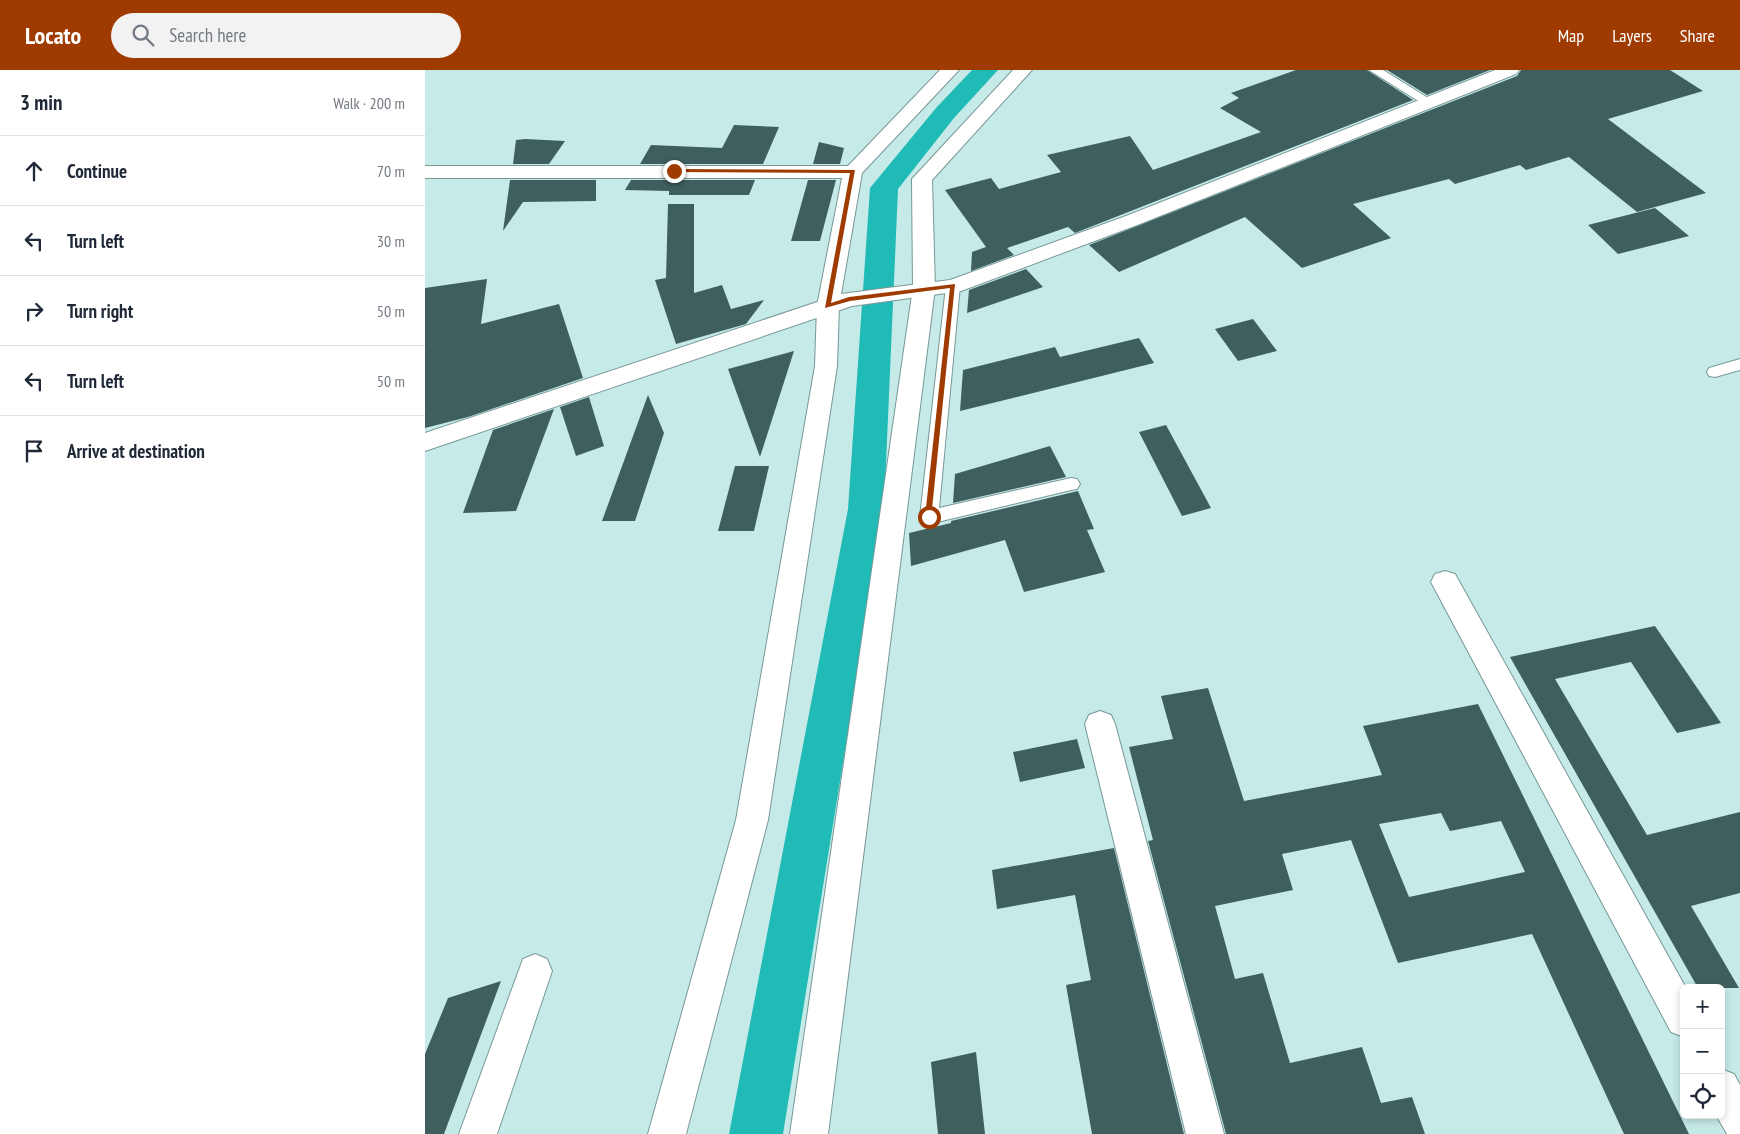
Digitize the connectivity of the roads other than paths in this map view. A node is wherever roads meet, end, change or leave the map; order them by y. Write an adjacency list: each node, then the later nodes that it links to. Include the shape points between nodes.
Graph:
1 (950, 70): 7 (street)
2 (1023, 70): 9 (street, via 922,179)
3 (1375, 70): 5 (lane)
4 (1510, 70): 5 (street)
5 (1427, 102): 8 (street, via 1133,220)
6 (425, 172): 7 (street)
7 (853, 172): 10 (street)
8 (953, 286): 9 (street); 14 (lane, via 929,517)
9 (917, 289): 10 (street); 23 (street)
10 (838, 303): 13 (street); 22 (street, via 752,820)
11 (1740, 364): 12 (lane)
12 (1715, 372)
13 (425, 442)
14 (1071, 484)
15 (1445, 582): 18 (street)
16 (1101, 724): 24 (street)
17 (535, 971): 21 (street)
18 (1680, 1012)
19 (1725, 1094): 20 (street)
20 (1740, 1121)
21 (478, 1134)
22 (667, 1134)
23 (809, 1134)
24 (1205, 1134)

